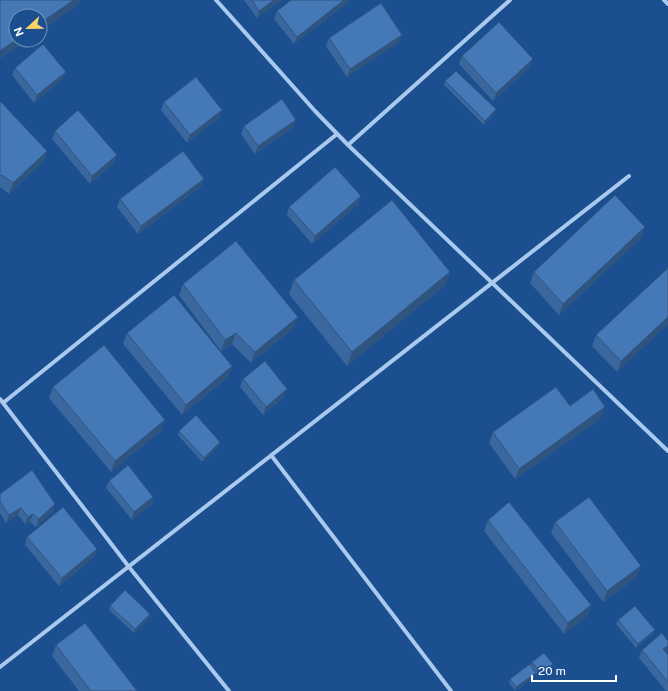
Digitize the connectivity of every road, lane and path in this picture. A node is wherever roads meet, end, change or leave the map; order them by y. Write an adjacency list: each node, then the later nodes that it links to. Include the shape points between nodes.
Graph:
1 (216, 0): 5 (street)
2 (510, 0): 6 (street)
3 (664, 0): 4 (street)
4 (668, 4)
5 (337, 134): 6 (street); 10 (street)
6 (348, 145): 8 (street)
7 (629, 176): 8 (street)
8 (492, 283): 11 (street); 12 (street)
9 (0, 399): 10 (street)
10 (3, 403): 13 (street)
11 (668, 450)
12 (271, 455): 13 (street); 16 (street)
13 (129, 567): 14 (street); 15 (street)
14 (0, 667)
15 (229, 691)
16 (451, 691)

